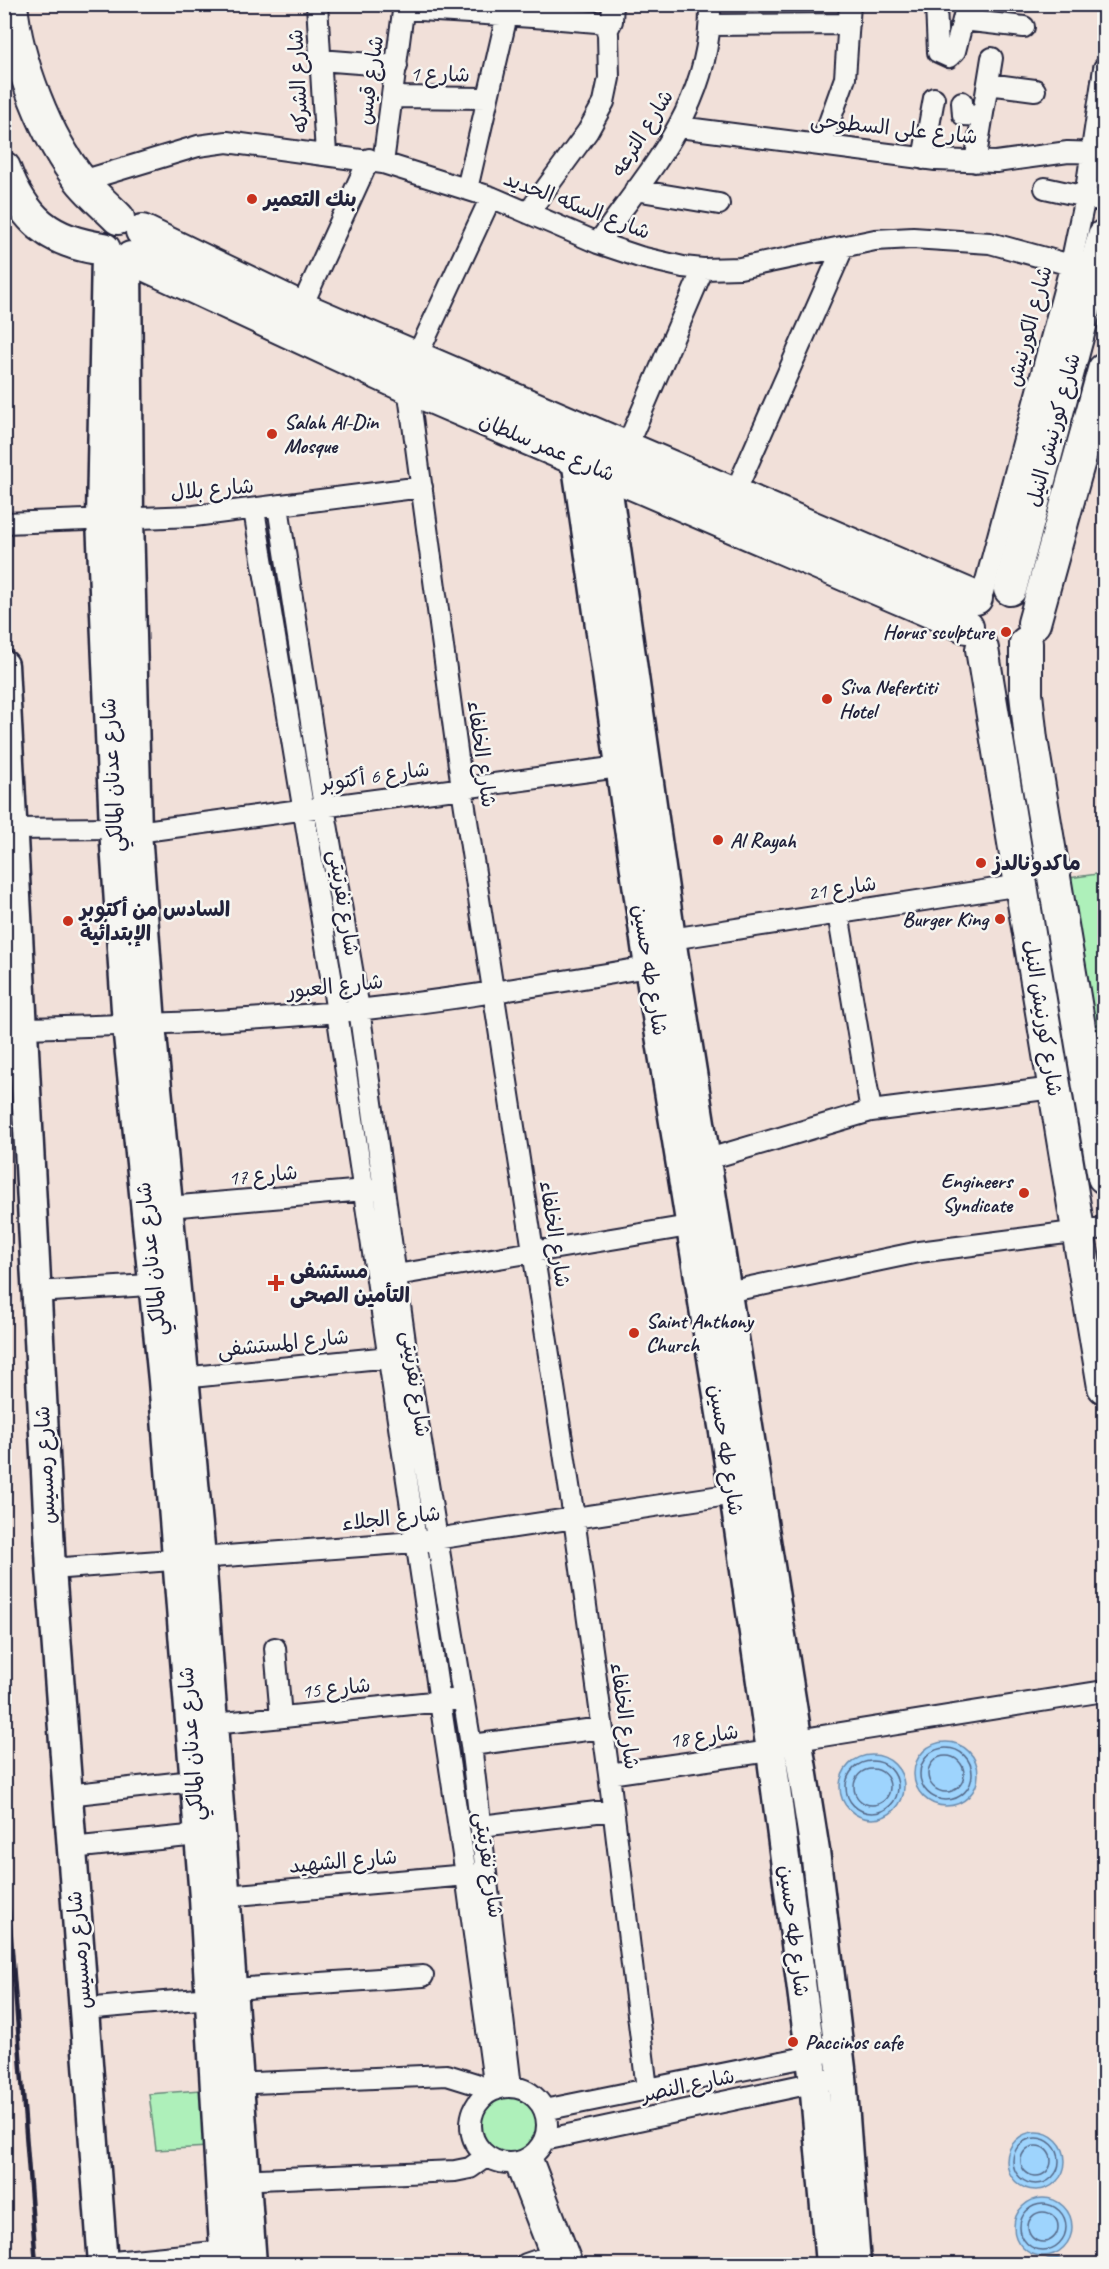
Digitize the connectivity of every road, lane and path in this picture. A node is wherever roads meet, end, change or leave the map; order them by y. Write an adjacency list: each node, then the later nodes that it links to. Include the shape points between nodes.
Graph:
1 (11, 4): 35 (main road, via 16,44 26,76 52,132)
2 (317, 4): 18 (street, شارع الشركه)
3 (613, 4): 16 (street)
4 (710, 4): 14 (street, شارع الترعه)
5 (850, 4): 13 (street)
6 (936, 4): 10 (street, via 937,49 942,56 953,54)
7 (404, 7): 8 (street); 19 (street, شارع قيس)
8 (481, 9): 12 (street)
9 (548, 11): 12 (street); 16 (street, via 597,22)
10 (965, 12): 15 (street)
11 (823, 14): 13 (street); 14 (street)
12 (507, 15): 24 (street)
13 (849, 24): 29 (street, via 845,78)
14 (710, 25): 28 (street, شارع الترعه, via 704,67)
15 (1024, 27)
16 (608, 29): 43 (street, via 609,78 604,102 588,131)
17 (992, 58): 21 (street)
18 (320, 60): 19 (street); 31 (street, شارع الشركه)
19 (397, 66): 23 (street, شارع قيس)
20 (1104, 68): 30 (street, شارع الكورنيش)
21 (988, 84): 22 (street); 27 (street)
22 (1035, 90)
23 (393, 97): 24 (street, شارع 1); 33 (street, شارع قيس)
24 (487, 98): 38 (street)
25 (933, 98): 32 (street)
26 (962, 102): 27 (street, via 963,115)
27 (982, 117): 34 (street)
28 (679, 127): 29 (street, شارع على السطوحى); 39 (street, شارع الترعه)
29 (821, 145): 32 (street, شارع على السطوحى)
30 (1098, 152): 34 (street, شارع على السطوحى); 41 (street, شارع الكورنيش)
31 (326, 154): 33 (street, شارع السكه الحديد); 35 (street, شارع السكه الحديد, via 217,142)
32 (923, 159): 34 (street, شارع على السطوحى)
33 (376, 161): 38 (street, شارع السكه الحديد); 50 (street, شارع قيس)
34 (975, 162)
35 (82, 181): 46 (main road)
36 (7, 184): 46 (main road, via 22,208 51,234 82,246)
37 (1045, 188): 41 (street)
38 (467, 189): 40 (street, شارع السكه الحديد)
39 (635, 189): 42 (street); 45 (street, شارع الترعه)
40 (491, 197): 43 (street, شارع السكه الحديد); 51 (street)
41 (1095, 199): 48 (street, شارع الكورنيش)
42 (719, 204)
43 (528, 213): 45 (street, شارع السكه الحديد)
44 (1104, 236): 48 (main road, شارع كورنيش النيل)
45 (598, 243): 49 (street, شارع السكه الحديد, via 640,257)
46 (121, 245): 50 (main road, شارع عمر سلطان); 53 (main road, شارع عمر سلطان); 60 (main road, شارع عدنان المالكي)
47 (843, 248): 48 (street, شارع السكه الحديد, via 875,240 951,239 999,245); 49 (street, شارع السكه الحديد, via 740,268); 57 (street)
48 (1083, 268): 62 (main road, شارع كورنيش النيل)
49 (703, 269): 54 (street)
50 (301, 308): 51 (main road, شارع عمر سلطان)
51 (417, 356): 54 (main road, شارع عمر سلطان)
52 (1104, 370): 63 (main road, شارع كورنيش النيل)
53 (408, 387): 55 (main road, شارع عمر سلطان); 56 (street, شارع الخلفاء)
54 (626, 448): 57 (main road, شارع عمر سلطان)
55 (593, 483): 62 (main road, شارع عمر سلطان); 65 (main road, شارع طه حسين); 73 (main road, شارع طه حسين)
56 (422, 487): 58 (street, شارع بلال); 66 (street, شارع الخلفاء)
57 (734, 495): 62 (main road, شارع عمر سلطان)
58 (278, 506): 59 (street, شارع بلال); 67 (street, شارع نفرتيتى)
59 (254, 510): 60 (street, شارع بلال); 68 (street, شارع نفرتيتى)
60 (115, 518): 61 (street, شارع بلال); 70 (main road, شارع عدنان المالكي)
61 (4, 523)
62 (983, 611): 63 (main road, via 1025,598 1030,606); 63 (main road, via 1005,654); 71 (main road, شارع كورنيش النيل)
63 (1030, 633): 83 (main road, شارع كورنيش النيل, via 1026,685 1031,739)
64 (4, 665): 69 (main road, شارع رمسيس)
65 (619, 767): 66 (street, شارع 6 أكتوبر); 74 (main road, شارع طه حسين)
66 (462, 788): 67 (street, شارع 6 أكتوبر); 75 (street, شارع الخلفاء)
67 (324, 807): 68 (street, شارع 6 أكتوبر); 76 (street, شارع نفرتيتى)
68 (304, 810): 70 (street, شارع 6 أكتوبر); 77 (street, شارع نفرتيتى)
69 (11, 829): 70 (street, شارع 6 أكتوبر); 79 (main road, شارع رمسيس)
70 (125, 830): 78 (main road, شارع عدنان المالكي)
71 (1021, 885): 72 (street, شارع 21); 80 (main road, شارع كورنيش النيل)
72 (838, 913): 73 (street, شارع 21); 81 (street)
73 (671, 939): 82 (main road, شارع طه حسين)
74 (649, 967): 75 (street, شارع العبور); 87 (main road, شارع طه حسين)
75 (495, 992): 76 (street, شارع العبور); 89 (street, شارع الخلفاء)
76 (358, 1010): 77 (street, شارع العبور); 84 (street, شارع نفرتيتى)
77 (338, 1012): 78 (street, شارع العبور); 85 (street, شارع نفرتيتى)
78 (139, 1025): 79 (street, شارع العبور); 86 (main road, شارع عدنان المالكي)
79 (24, 1028): 92 (main road, شارع رمسيس)
80 (1054, 1088): 81 (street); 88 (main road, شارع كورنيش النيل)
81 (871, 1111): 82 (street)
82 (705, 1160): 87 (main road, شارع طه حسين)
83 (1104, 1177)
84 (384, 1188): 85 (street, شارع 17); 90 (street, شارع نفرتيتى)
85 (364, 1190): 86 (street, شارع 17); 94 (street, شارع نفرتيتى)
86 (157, 1209): 91 (main road, شارع عدنان المالكي)
87 (703, 1224): 89 (street); 93 (main road, شارع طه حسين); 97 (main road, شارع طه حسين)
88 (1092, 1230): 93 (street, via 919,1252); 96 (main road, شارع كورنيش النيل)
89 (533, 1252): 90 (street); 98 (street, شارع الخلفاء)
90 (396, 1275): 94 (street, شارع نفرتيتى)
91 (164, 1284): 92 (street); 95 (main road, شارع عدنان المالكي)
92 (36, 1292): 102 (main road, شارع رمسيس)
93 (727, 1292): 110 (main road, شارع طه حسين)
94 (398, 1357): 95 (street, شارع المستشفى); 99 (street, شارع نفرتيتى); 100 (street, شارع نفرتيتى)
95 (173, 1379): 101 (main road, شارع عدنان المالكي)
96 (1104, 1387)
97 (734, 1494): 98 (street, شارع الجلاء); 112 (main road, شارع طه حسين)
98 (574, 1518): 99 (street, شارع الجلاء); 109 (street, شارع الخلفاء)
99 (436, 1539): 100 (street, شارع الجلاء); 105 (street, شارع نفرتيتى)
100 (415, 1542): 101 (street, شارع الجلاء); 106 (street, شارع نفرتيتى)
101 (189, 1558): 102 (street, شارع الجلاء); 108 (main road, شارع عدنان المالكي); 114 (main road, شارع عدنان المالكي)
102 (51, 1569): 115 (main road, شارع رمسيس)
103 (275, 1648): 107 (street)
104 (1104, 1690): 110 (street)
105 (464, 1699): 106 (street, شارع 15); 111 (street, شارع نفرتيتى)
106 (441, 1702): 107 (street, شارع 15); 121 (street, شارع نفرتيتى)
107 (281, 1718): 108 (street, شارع 15)
108 (213, 1724): 122 (main road, شارع عدنان المالكي)
109 (602, 1728): 111 (street); 113 (street, شارع الخلفاء)
110 (797, 1740): 126 (main road, شارع طه حسين, via 816,1851)
111 (471, 1745): 117 (street, شارع نفرتيتى)
112 (771, 1751): 113 (street, شارع 18); 126 (main road, شارع طه حسين)
113 (609, 1774): 116 (street, شارع الخلفاء)
114 (194, 1781): 115 (street); 118 (main road, شارع عدنان المالكي)
115 (67, 1795): 119 (main road, شارع رمسيس)
116 (613, 1810): 117 (street); 129 (street, شارع الخلفاء)
117 (481, 1826): 120 (street, شارع نفرتيتى)
118 (198, 1835): 119 (street); 122 (main road, شارع عدنان المالكي)
119 (71, 1848): 125 (main road, شارع رمسيس)
120 (487, 1873): 121 (street, شارع الشهيد); 128 (street, شارع نفرتيتى)
121 (466, 1875): 122 (street, شارع الشهيد); 128 (street, شارع نفرتيتى)
122 (215, 1897): 124 (main road, شارع عدنان المالكي)
123 (423, 1976): 124 (street)
124 (221, 1993): 125 (street); 127 (main road, شارع عدنان المالكي)
125 (84, 2009): 137 (main road, شارع رمسيس)
126 (826, 2067): 129 (street, شارع النصر); 131 (street, شارع النصر); 138 (main road, شارع طه حسين); 141 (main road, شارع طه حسين)
127 (227, 2084): 128 (street, via 447,2075); 134 (main road, شارع عدنان المالكي)
128 (498, 2090): 130 (street, via 531,2094); 132 (street, via 476,2105 471,2124 475,2142)
129 (647, 2090): 130 (street, شارع النصر)
130 (544, 2110): 131 (street)
131 (544, 2140): 133 (street)
132 (487, 2156): 133 (street, via 495,2161); 134 (street, via 470,2168 455,2171)
133 (523, 2159): 136 (street)
134 (234, 2180): 135 (main road, شارع عدنان المالكي); 139 (main road, شارع عدنان المالكي)
135 (225, 2258): 137 (street)
136 (561, 2259): 140 (street)
137 (103, 2264)
138 (829, 2264)
139 (252, 2265)
140 (526, 2265)
141 (856, 2265)

